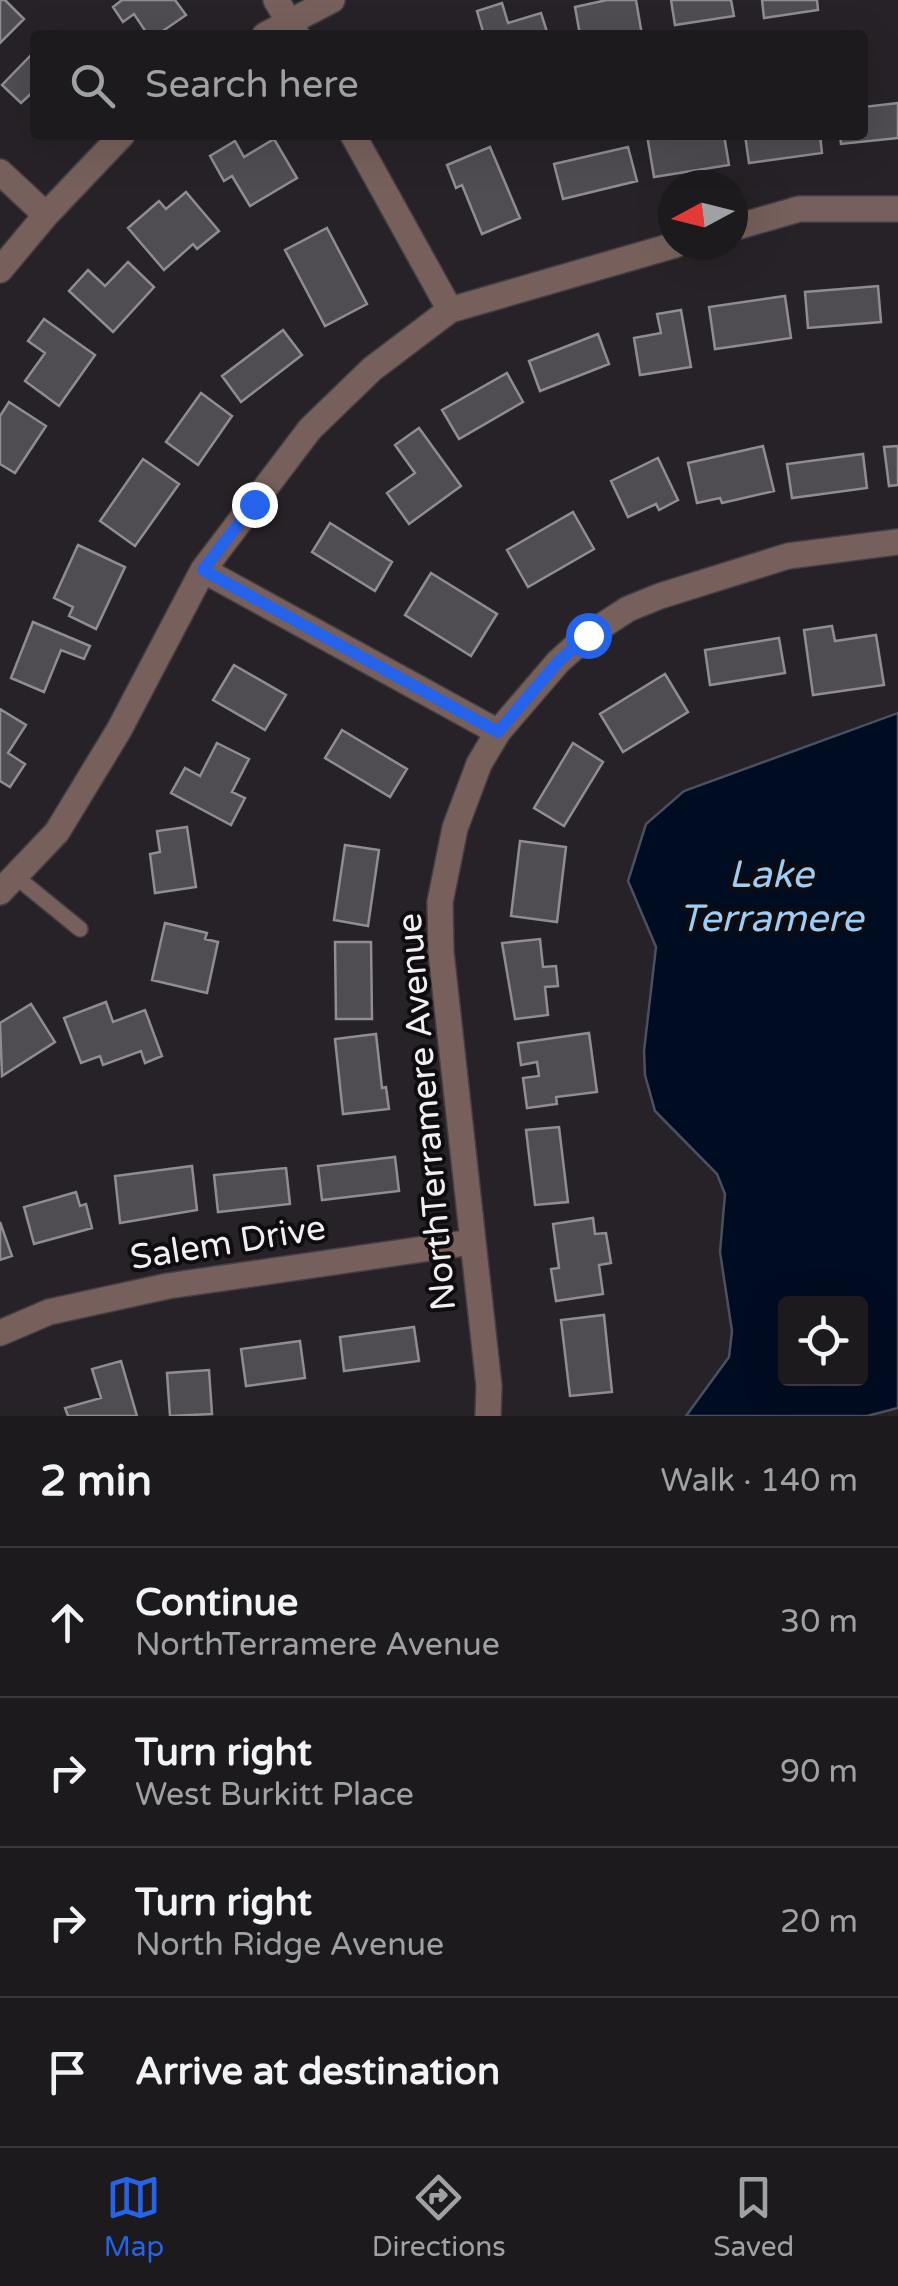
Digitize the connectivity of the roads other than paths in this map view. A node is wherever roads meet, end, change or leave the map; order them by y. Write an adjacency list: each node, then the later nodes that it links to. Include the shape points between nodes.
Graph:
1 (332, 0): 2 (street)
2 (287, 18)
3 (117, 140): 7 (street)
4 (356, 140): 11 (street)
5 (0, 172): 7 (street)
6 (898, 209): 8 (street, via 799,209)
7 (46, 215): 10 (street)
8 (748, 224)
9 (658, 250): 11 (street)
10 (0, 270)
11 (450, 310): 13 (street, via 372,369 310,429)
12 (898, 542): 14 (street, NorthTerramere Avenue, via 788,556 628,609 558,662)
13 (203, 570): 14 (street); 15 (street, via 57,832)
14 (498, 732): 17 (street, NorthTerramere Avenue, via 454,828 440,902)
15 (8, 884): 16 (lane)
16 (80, 929)
17 (472, 1242): 18 (street, Salem Drive, via 168,1286 49,1312); 19 (street, NorthTerramere Avenue)
18 (0, 1333)
19 (488, 1416)

